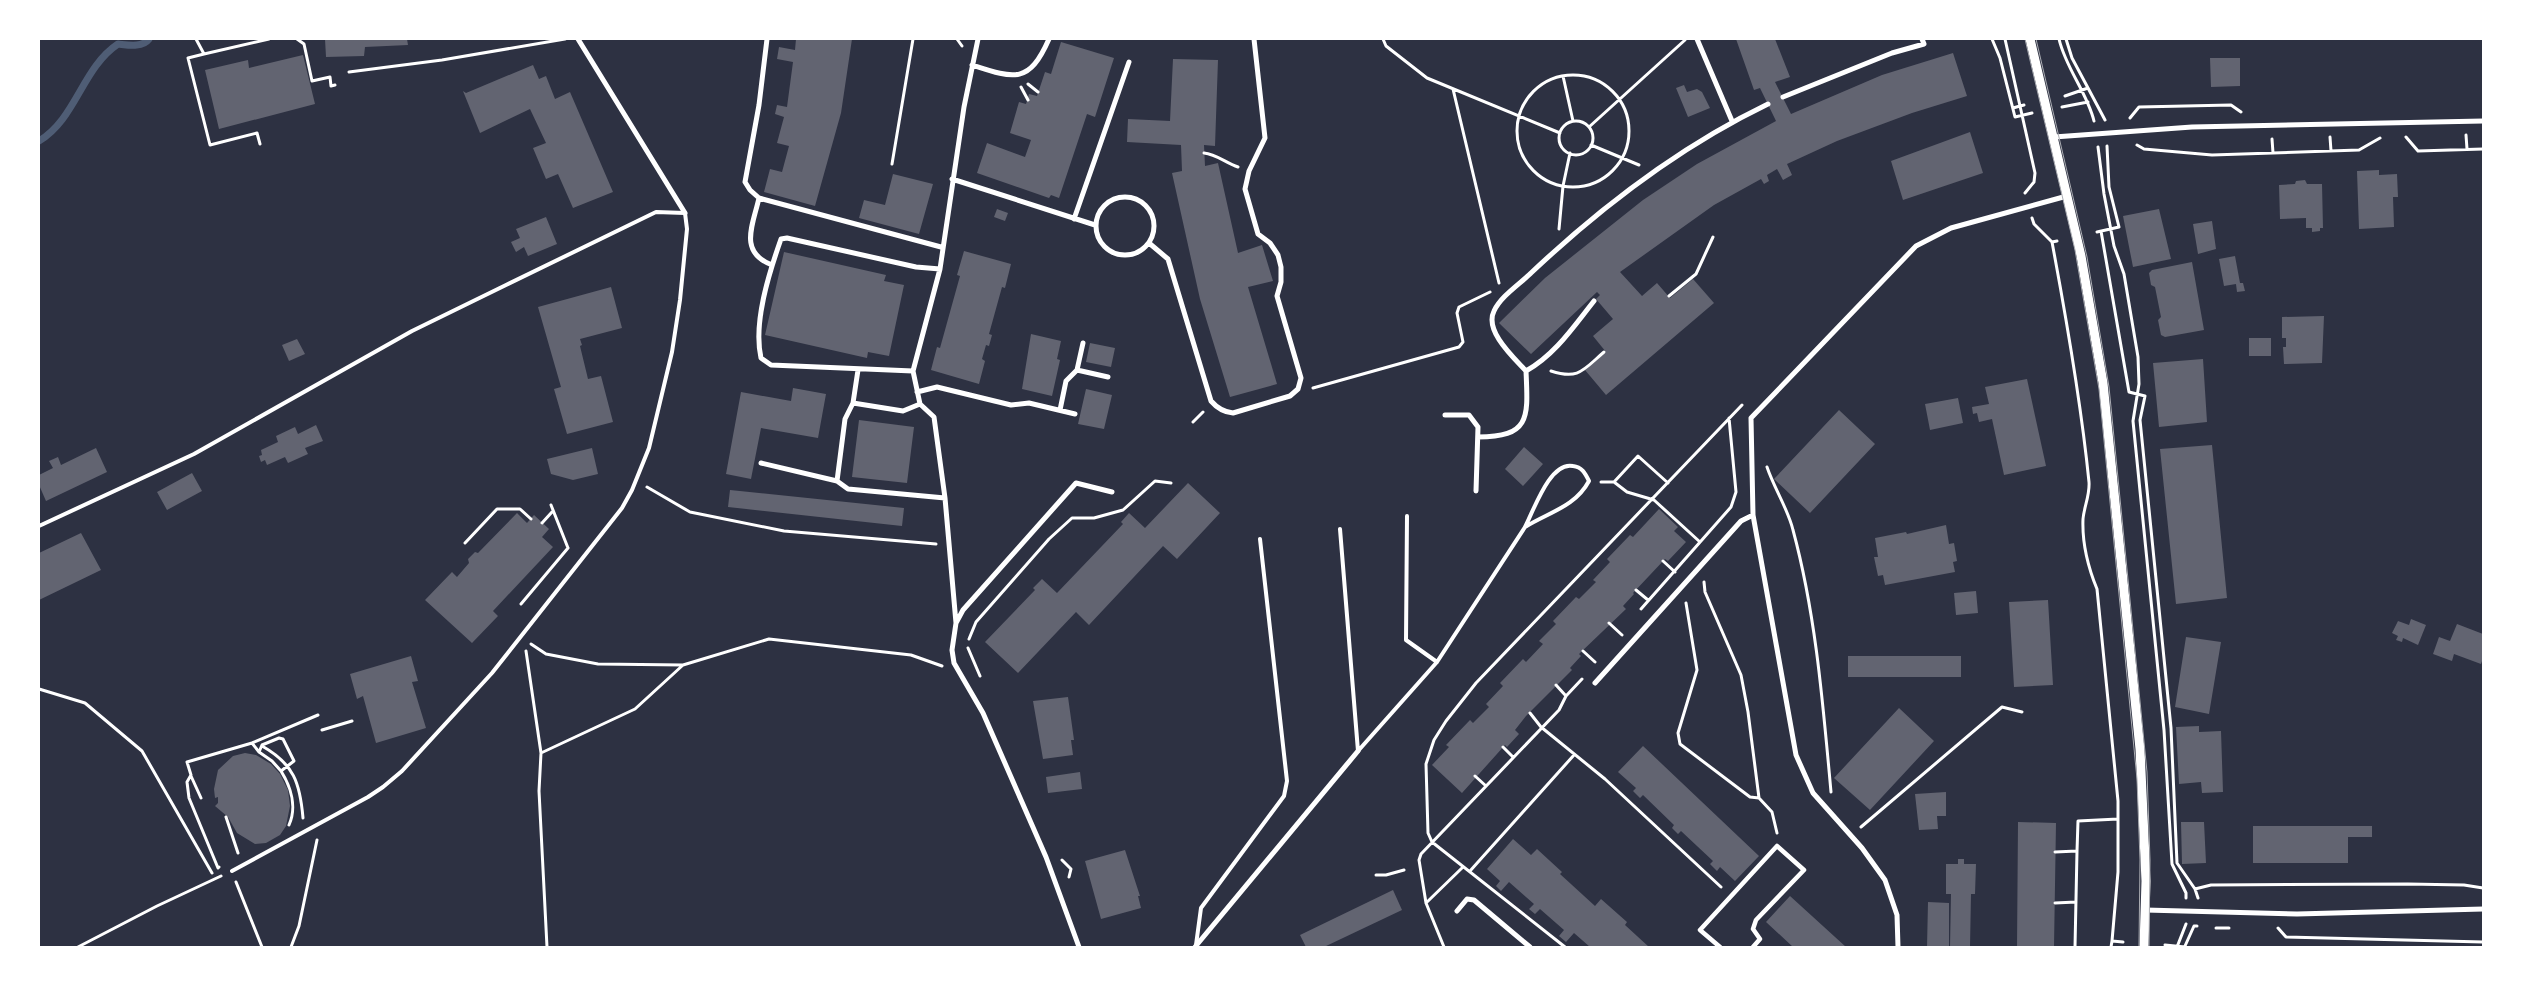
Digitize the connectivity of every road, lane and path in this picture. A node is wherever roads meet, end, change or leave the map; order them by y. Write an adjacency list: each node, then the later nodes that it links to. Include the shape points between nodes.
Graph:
1 (196, 39): 20 (path)
2 (269, 39): 20 (path)
3 (297, 39): 25 (path, via 304,44 312,81 330,76 331,86)
4 (566, 39): 23 (path)
5 (578, 39): 70 (street)
6 (767, 39): 69 (street, via 745,182)
7 (913, 39): 62 (path)
8 (978, 39): 22 (street)
9 (1049, 39): 22 (street, via 1036,64 1019,74 1010,76)
10 (1254, 39): 63 (street, via 1265,138)
11 (1383, 39): 28 (path, via 1386,46 1427,78)
12 (1686, 39): 34 (path)
13 (1697, 39): 45 (street)
14 (1922, 39): 33 (street, via 1924,44 1892,53)
15 (1992, 39): 40 (path)
16 (2004, 39): 38 (path)
17 (2030, 39): 50 (street)
18 (2059, 39): 29 (path, via 2064,59)
19 (2066, 39): 26 (path, via 2075,66)
20 (204, 54): 55 (path, via 188,58 210,145 257,134)
21 (1129, 62): 72 (street)
22 (972, 65): 65 (street)
23 (349, 72)
24 (1563, 76): 34 (path, via 1576,75 1594,80); 42 (path, via 1540,86 1530,95); 44 (path)
25 (335, 86)
26 (2088, 88): 29 (path); 46 (path)
27 (1032, 89): 31 (path)
28 (1453, 89): 42 (path); 85 (path, via 1500,289)
29 (2081, 90): 32 (path); 36 (path)
30 (1022, 92): 35 (path)
31 (1038, 92)
32 (2065, 96)
33 (1783, 97)
34 (1619, 99): 48 (path); 61 (path, via 1629,129)
35 (1028, 100)
36 (2088, 102): 39 (path); 47 (path)
37 (1768, 104): 45 (street)
38 (2022, 106): 40 (path); 41 (path)
39 (2067, 106)
40 (2013, 108): 41 (path, via 2015,117)
41 (2024, 115): 67 (path, via 2035,173 2034,182 2025,195)
42 (1519, 118): 49 (path); 66 (path, via 1518,143 1529,166 1549,182)
43 (2483, 120): 50 (street, via 2192,127)
44 (1572, 121): 48 (path); 49 (path)
45 (1732, 121): 64 (street)
46 (2107, 123)
47 (2094, 124)
48 (1589, 127): 57 (path, via 1593,136)
49 (1560, 133): 60 (path, via 1562,147)
50 (2054, 137): 68 (street)
51 (2388, 137): 54 (path, via 2381,137 2358,150 2212,155 2144,150)
52 (2400, 137): 58 (path, via 2406,137 2418,151)
53 (2097, 142): 74 (path)
54 (2134, 143)
55 (260, 144)
56 (2110, 144): 74 (path, via 2107,146 2109,186 2119,227)
57 (1591, 145): 60 (path, via 1580,154); 61 (path)
58 (2483, 149)
59 (1204, 153): 63 (path)
60 (1570, 153): 66 (path)
61 (1622, 158): 64 (path); 66 (path, via 1602,179 1589,185)
62 (892, 164)
63 (1249, 171): 78 (street, via 1245,189 1258,234 1270,243 1282,267 1277,296 1300,378 1298,389 1290,396 1233,413 1225,412 1210,401 1168,259)
64 (1656, 171): 80 (street)
65 (952, 179): 72 (street); 79 (street)
66 (1563, 186): 80 (path)
67 (2016, 196)
68 (2067, 196): 120 (street, via 1936,234 1901,260 1751,418); 207 (street, via 2092,316 2107,414 2140,749)
69 (759, 198): 79 (street); 81 (street, via 750,239 758,260)
70 (685, 213): 110 (lane, via 687,229 683,274 672,352); 124 (lane, via 656,212 412,330 194,454)
71 (2031, 216): 77 (path, via 2034,224)
72 (1074, 218): 73 (street)
73 (1095, 225): 78 (street, via 1100,243 1116,254 1134,254); 78 (street, via 1105,203 1122,196 1131,197 1147,207 1152,215 1153,234)
74 (2111, 229): 97 (path, via 2124,274 2138,357); 97 (path, via 2099,231 2130,392)
75 (1713, 237): 84 (path, via 1696,274)
76 (2057, 241): 77 (path)
77 (2052, 242): 179 (path, via 2083,431 2089,488 2083,520 2087,565 2097,589)
78 (1149, 243)
79 (941, 247): 82 (street)
80 (1558, 248): 85 (street)
81 (772, 265): 82 (street, via 781,239 787,238 916,267); 90 (street, via 759,329 760,358 770,365)
82 (940, 269): 92 (street)
83 (1488, 293): 95 (path, via 1459,307 1457,313 1463,342 1459,347)
84 (1669, 296)
85 (1505, 298): 93 (street, via 1494,311 1492,320 1496,334 1504,348)
86 (1594, 302): 89 (street, via 1555,349)
87 (1083, 343): 91 (street)
88 (1604, 352): 89 (path, via 1582,371 1568,376)
89 (1538, 364): 93 (street)
90 (858, 370): 92 (street); 98 (street)
91 (1077, 370): 94 (street); 100 (street, via 1066,381)
92 (913, 371): 96 (street)
93 (1526, 371): 107 (street, via 1528,402 1520,427 1496,437)
94 (1108, 377)
95 (1318, 387)
96 (917, 392): 99 (street); 100 (street, via 937,387 1011,405 1029,403)
97 (2137, 394): 198 (path, via 2145,396 2140,420 2171,728 2177,864); 204 (path, via 2133,421 2164,730 2172,864 2186,893)
98 (853, 403): 99 (street, via 903,411); 111 (street, via 845,419)
99 (920, 404): 116 (street, via 934,417)
100 (1060, 410): 102 (street)
101 (1748, 410): 105 (path, via 1746,401)
102 (1075, 414)
103 (1445, 415): 107 (street, via 1469,415 1478,427)
104 (1198, 416): 106 (path)
105 (1729, 418): 113 (path); 128 (path, via 1736,492 1731,507)
106 (1193, 422)
107 (1478, 437): 114 (street)
108 (1765, 460): 175 (path, via 1793,528 1812,627)
109 (761, 463): 111 (street)
110 (640, 473): 130 (path, via 649,490 690,512 784,532); 132 (lane, via 622,508)
111 (837, 481): 116 (street, via 848,489)
112 (1171, 483): 150 (path, via 1155,481 1123,510 1094,518 1072,518 1049,539 976,622 967,644)
113 (1668, 483): 117 (path); 117 (path, via 1638,456 1614,482 1627,492)
114 (1476, 491)
115 (1112, 492): 141 (street, via 1076,483 963,610)
116 (945, 498): 130 (street)
117 (1654, 500): 128 (path); 184 (path, via 1476,683 1446,721 1434,740 1426,764 1428,833)
118 (551, 505): 119 (path)
119 (552, 512): 123 (path); 131 (path)
120 (1753, 515): 134 (street, via 1741,521); 232 (street, via 1796,755 1813,792 1885,880 1896,915)
121 (1407, 516): 146 (lane, via 1406,640)
122 (531, 519): 129 (path, via 520,509 497,509)
123 (542, 523)
124 (39, 526)
125 (1525, 527): 125 (lane, via 1582,494 1589,481 1585,472 1577,466 1558,468 1549,478); 146 (lane)
126 (1340, 529): 165 (lane)
127 (1260, 539): 220 (lane, via 1287,781 1284,796 1201,908)
128 (1700, 542): 135 (path)
129 (465, 543)
130 (950, 545): 141 (street)
131 (568, 548): 132 (path); 139 (path)
132 (582, 559): 143 (lane)
133 (1663, 561): 135 (path)
134 (1701, 565): 136 (street); 177 (path, via 1705,592 1740,675)
135 (1674, 571): 136 (path); 138 (path)
136 (1683, 585): 151 (street); 177 (path, via 1697,670 1678,733 1680,744 1750,797)
137 (1636, 590): 138 (path)
138 (1648, 600): 140 (path)
139 (521, 604)
140 (1640, 612)
141 (956, 623): 149 (street, via 952,650 954,663)
142 (1627, 629): 144 (path)
143 (519, 637): 147 (path, via 546,654 598,664); 167 (path, via 526,648); 181 (lane, via 492,673 402,771 383,787)
144 (1616, 642)
145 (1602, 656): 148 (path)
146 (1437, 662): 165 (lane)
147 (683, 665): 149 (path, via 769,639 911,655); 167 (path, via 635,710)
148 (1591, 670)
149 (961, 674): 226 (street, via 982,713 1046,857)
150 (981, 679)
151 (1595, 683)
152 (1556, 685): 155 (path)
153 (1574, 686): 155 (path)
154 (39, 689): 195 (path, via 85,703 142,751)
155 (1566, 696): 160 (path, via 1559,710)
156 (2022, 712): 180 (path, via 2002,707 1862,828)
157 (1530, 713): 160 (path)
158 (318, 715): 162 (path)
159 (352, 721): 161 (path)
160 (1540, 727): 168 (path); 169 (path)
161 (322, 730)
162 (252, 743): 166 (path); 172 (path, via 190,760 186,764)
163 (262, 745): 166 (path); 170 (path); 170 (path, via 283,739 294,761)
164 (1503, 747): 169 (path)
165 (1358, 751): 220 (street)
166 (259, 752): 171 (path)
167 (541, 753): 225 (path, via 538,791)
168 (1574, 755): 194 (path); 200 (path, via 1605,779)
169 (1513, 757): 174 (path)
170 (288, 766): 171 (path); 183 (path, via 300,788)
171 (281, 771): 182 (path, via 292,796 293,817)
172 (191, 775): 176 (path); 190 (path, via 187,782 189,798 218,868)
173 (1475, 776): 174 (path)
174 (1486, 786): 184 (path)
175 (1832, 795)
176 (201, 798)
177 (1759, 798): 185 (path, via 1772,812 1779,841)
178 (226, 817): 189 (path)
179 (2118, 819): 187 (path, via 2078,821); 216 (path, via 2118,872)
180 (1856, 821)
181 (315, 827): 183 (lane); 224 (path, via 317,840 299,926)
182 (288, 829)
183 (307, 831): 193 (lane)
184 (1432, 842): 191 (path); 202 (path, via 1419,860)
185 (1777, 846): 200 (street); 231 (street, via 1804,870 1756,920 1753,929 1760,939)
186 (2055, 852): 187 (path)
187 (2077, 852): 201 (path)
188 (1060, 857): 197 (path, via 1071,869)
189 (239, 858)
190 (226, 864)
191 (1463, 867): 194 (path); 202 (path)
192 (1404, 870): 196 (path)
193 (232, 871): 222 (path); 223 (path)
194 (1470, 871): 229 (path)
195 (212, 872)
196 (1376, 874)
197 (1067, 884)
198 (2195, 888): 199 (path, via 2210,885 2408,884); 205 (path)
199 (2483, 888)
200 (1731, 896): 230 (street, via 1700,930)
201 (2076, 902): 203 (path); 233 (path)
202 (1426, 903): 227 (path)
203 (2055, 903)
204 (2187, 903)
205 (2199, 903)
206 (2483, 909): 207 (street, via 2297,914)
207 (2145, 910): 235 (street)
208 (1457, 911): 228 (street, via 1467,899 1474,900)
209 (2187, 920): 221 (path)
210 (2198, 921): 211 (path)
211 (2198, 926): 212 (path); 236 (path, via 2194,926)
212 (2205, 927)
213 (2213, 928): 214 (path)
214 (2230, 928)
215 (2269, 928): 218 (path, via 2278,928 2286,937 2315,940)
216 (2112, 941): 217 (path); 234 (path)
217 (2123, 942)
218 (2483, 942)
219 (2165, 945): 221 (path)
220 (1196, 946)
221 (2178, 946): 236 (path)
222 (78, 947)
223 (262, 947)
224 (291, 947)
225 (547, 947)
226 (1079, 947)
227 (1444, 947)
228 (1530, 947)
229 (1565, 947)
230 (1720, 947)
231 (1752, 947)
232 (1898, 947)
233 (2075, 947)
234 (2111, 947)
235 (2144, 947)
236 (2185, 947)

